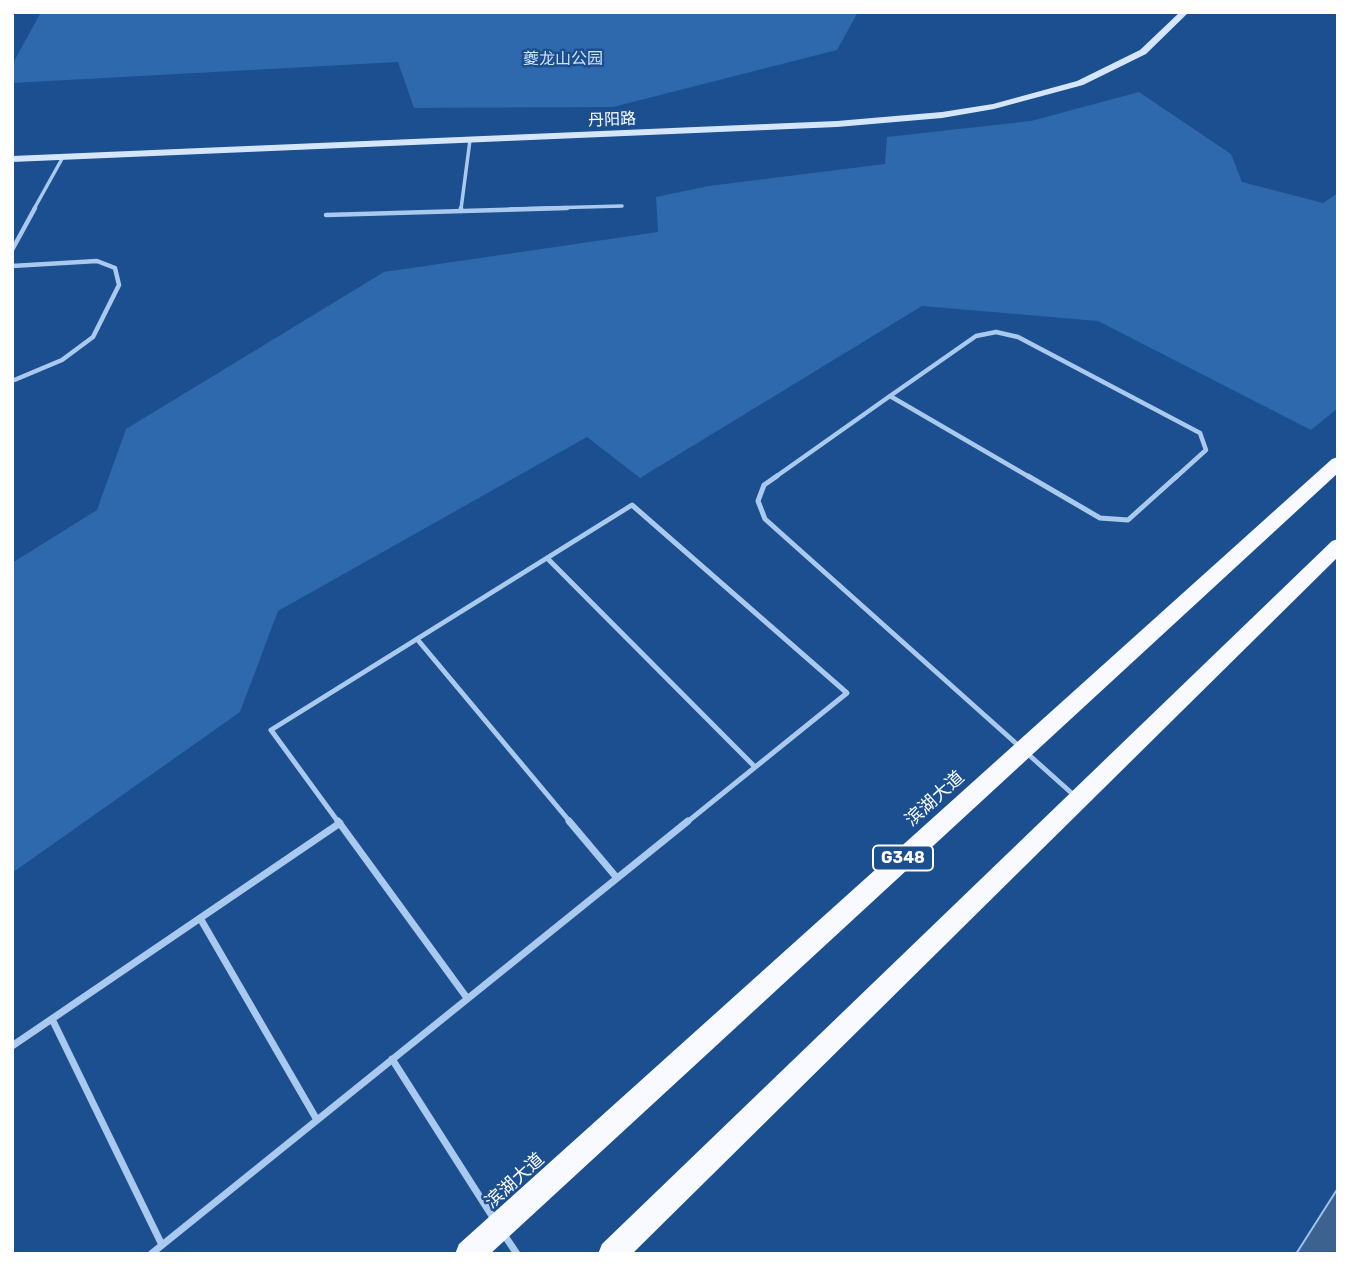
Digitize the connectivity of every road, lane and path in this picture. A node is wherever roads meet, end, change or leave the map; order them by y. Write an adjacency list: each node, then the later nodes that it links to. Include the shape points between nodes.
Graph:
1 (1185, 12): 2 (main road, 丹阳路, via 1143,52 1114,68 1080,83 993,107 837,124)
2 (470, 140): 3 (main road, 丹阳路); 6 (lane)
3 (63, 157): 4 (main road, 丹阳路); 8 (lane)
4 (12, 159)
5 (622, 206): 6 (lane)
6 (461, 211): 7 (lane)
7 (326, 215)
8 (12, 250)
9 (12, 266): 10 (lane, via 97,261 115,268 119,285 93,337 62,360)
10 (12, 381)
11 (890, 397): 11 (lane, via 976,336 996,332 1018,337 1199,433 1206,450 1128,520 1100,518); 16 (lane, via 764,485 758,501 765,519)
12 (1338, 463): 16 (highway, 滨湖大道 / G348)
13 (1338, 546): 18 (highway)
14 (547, 558): 15 (lane); 17 (lane); 17 (lane, via 632,505 847,693)
15 (417, 639): 19 (lane, via 271,730); 20 (lane)
16 (1023, 750): 18 (lane); 27 (highway, 滨湖大道 / G348)
17 (755, 767): 20 (lane)
18 (1078, 799): 32 (highway)
19 (340, 823): 21 (lane); 22 (lane)
20 (617, 878): 22 (lane)
21 (200, 918): 23 (lane); 26 (lane)
22 (467, 998): 25 (lane)
23 (52, 1019): 24 (lane); 28 (lane)
24 (12, 1046)
25 (392, 1059): 26 (lane); 27 (lane)
26 (317, 1120): 28 (lane)
27 (499, 1226): 30 (highway, 滨湖大道 / G348); 31 (lane)
28 (162, 1245): 29 (lane)
29 (151, 1254)
30 (469, 1254)
31 (517, 1254)
32 (612, 1254)

